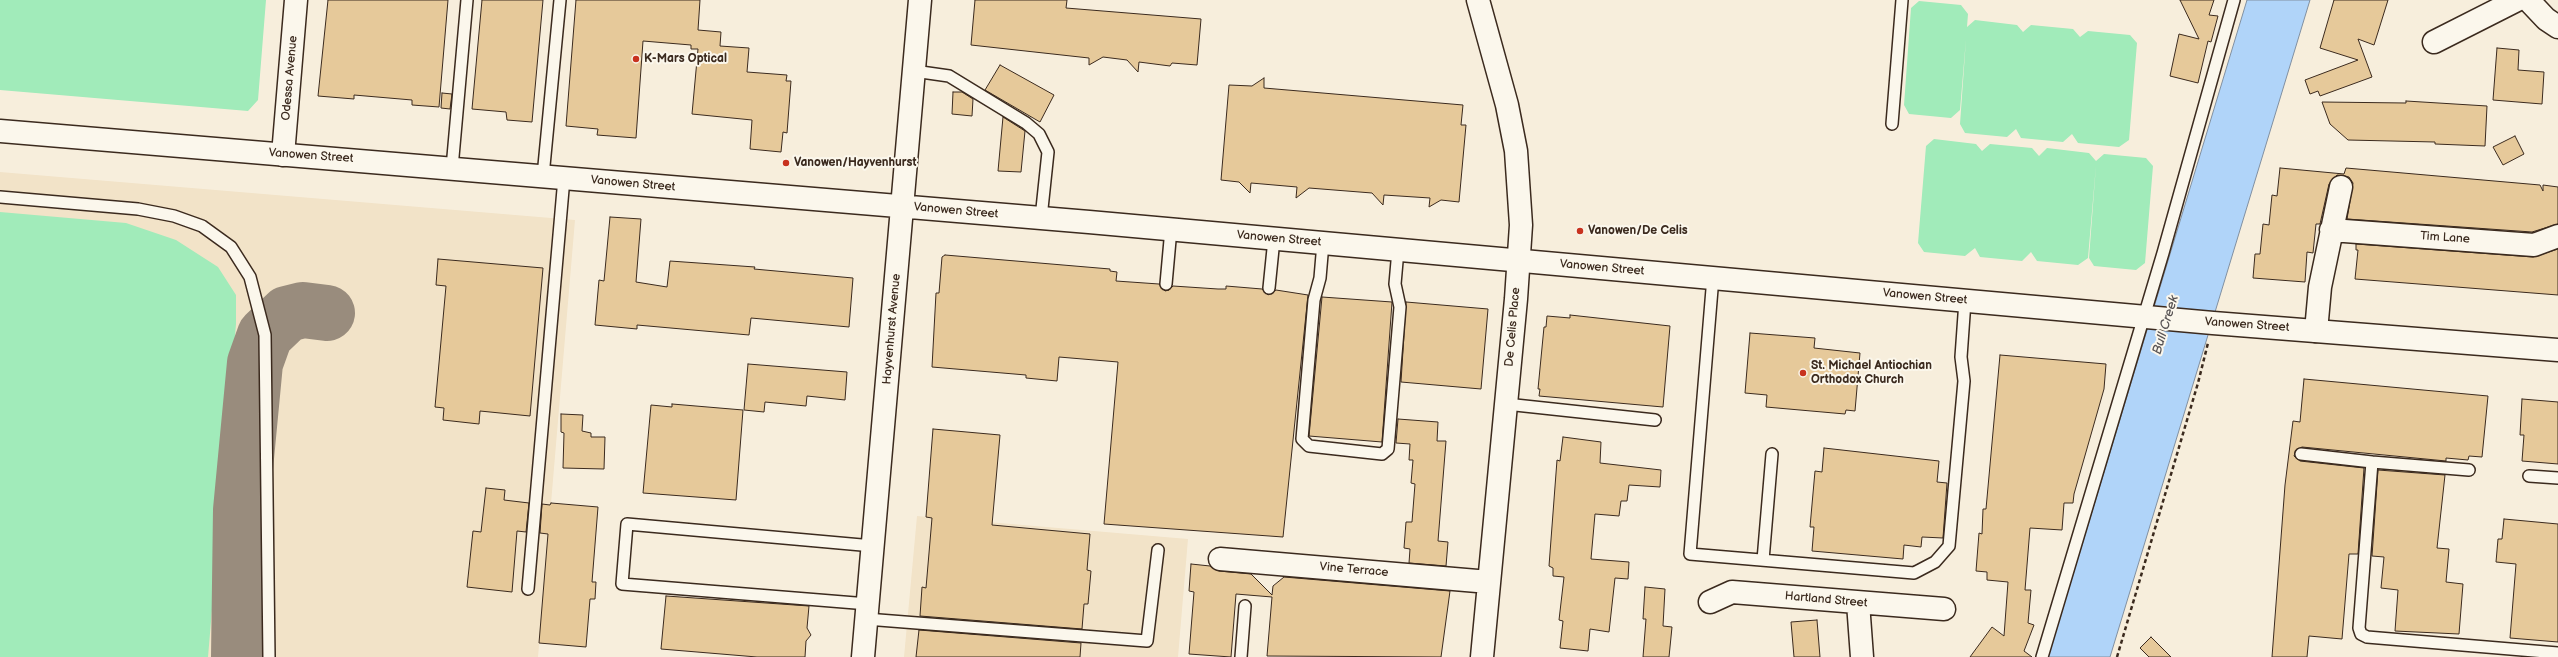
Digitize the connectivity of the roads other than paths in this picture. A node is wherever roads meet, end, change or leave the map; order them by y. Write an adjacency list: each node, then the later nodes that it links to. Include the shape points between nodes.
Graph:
1 (296, 0): 15 (main road, Odessa Avenue)
2 (467, 0): 16 (lane)
3 (560, 0): 17 (lane)
4 (920, 0): 12 (main road, Hayvenhurst Avenue)
5 (1478, 0): 29 (main road, De Celis Place, via 1516,151 1521,224)
6 (1902, 0): 13 (lane)
7 (2234, 0): 34 (lane)
8 (2517, 0): 11 (main road)
9 (2528, 0): 10 (main road, via 2546,19)
10 (2558, 27)
11 (2434, 42)
12 (914, 71): 21 (main road, Hayvenhurst Avenue); 22 (lane, via 948,76 1026,123 1039,134 1048,152)
13 (1892, 124)
14 (0, 131): 15 (main road, Vanowen Street)
15 (283, 155): 16 (main road, Vanowen Street)
16 (452, 168): 17 (main road, Vanowen Street)
17 (543, 176): 18 (main road, Vanowen Street)
18 (564, 178): 21 (main road, Vanowen Street); 50 (lane)
19 (2340, 187): 24 (main road)
20 (0, 197): 57 (lane, via 138,209 174,216 202,226 231,247 250,277 265,335)
21 (902, 207): 22 (main road, Vanowen Street); 45 (main road, Hayvenhurst Avenue)
22 (1041, 218): 23 (main road, Vanowen Street)
23 (1171, 229): 26 (main road, Vanowen Street); 31 (lane)
24 (2331, 230): 25 (main road, Tim Lane, via 2534,245); 35 (main road, via 2320,287)
25 (2558, 236)
26 (1274, 239): 27 (main road, Vanowen Street); 32 (lane)
27 (1323, 243): 28 (main road, Vanowen Street); 28 (lane, via 1320,278 1314,300 1302,439 1309,446 1382,454 1388,449 1399,315 1395,284)
28 (1398, 250): 29 (main road, Vanowen Street)
29 (1519, 262): 30 (main road, Vanowen Street); 37 (main road, De Celis Place)
30 (1713, 278): 33 (main road, Vanowen Street); 48 (lane, via 1690,554)
31 (1166, 284)
32 (1269, 288)
33 (1965, 301): 34 (main road, Vanowen Street); 48 (lane, via 1961,357 1964,381 1949,546 1935,562 1914,573)
34 (2143, 316): 35 (main road, Vanowen Street); 62 (lane)
35 (2316, 331): 36 (main road, Vanowen Street)
36 (2558, 350)
37 (1506, 404): 38 (lane); 49 (main road, De Celis Place)
38 (1655, 420)
39 (1772, 454): 48 (lane)
40 (2301, 454): 41 (lane)
41 (2372, 462): 42 (lane); 56 (lane, via 2358,628 2361,634 2367,637)
42 (2469, 470)
43 (2529, 476): 44 (lane)
44 (2558, 478)
45 (873, 546): 55 (main road, Hayvenhurst Avenue); 55 (lane, via 627,524 622,584)
46 (1158, 550): 55 (lane, via 1147,641)
47 (1220, 559): 49 (main road, Vine Terrace)
48 (1763, 560)
49 (1489, 582): 60 (main road, De Celis Place)
50 (528, 589)
51 (1710, 602): 52 (main road, Hartland Street, via 1732,592)
52 (1858, 602): 54 (main road, Hartland Street); 61 (main road)
53 (1245, 606): 59 (lane)
54 (1944, 609)
55 (867, 612): 58 (main road, Hayvenhurst Avenue)
56 (2558, 653)
57 (269, 657)
58 (863, 657)
59 (1241, 657)
60 (1482, 657)
61 (1862, 657)
62 (2042, 657)

